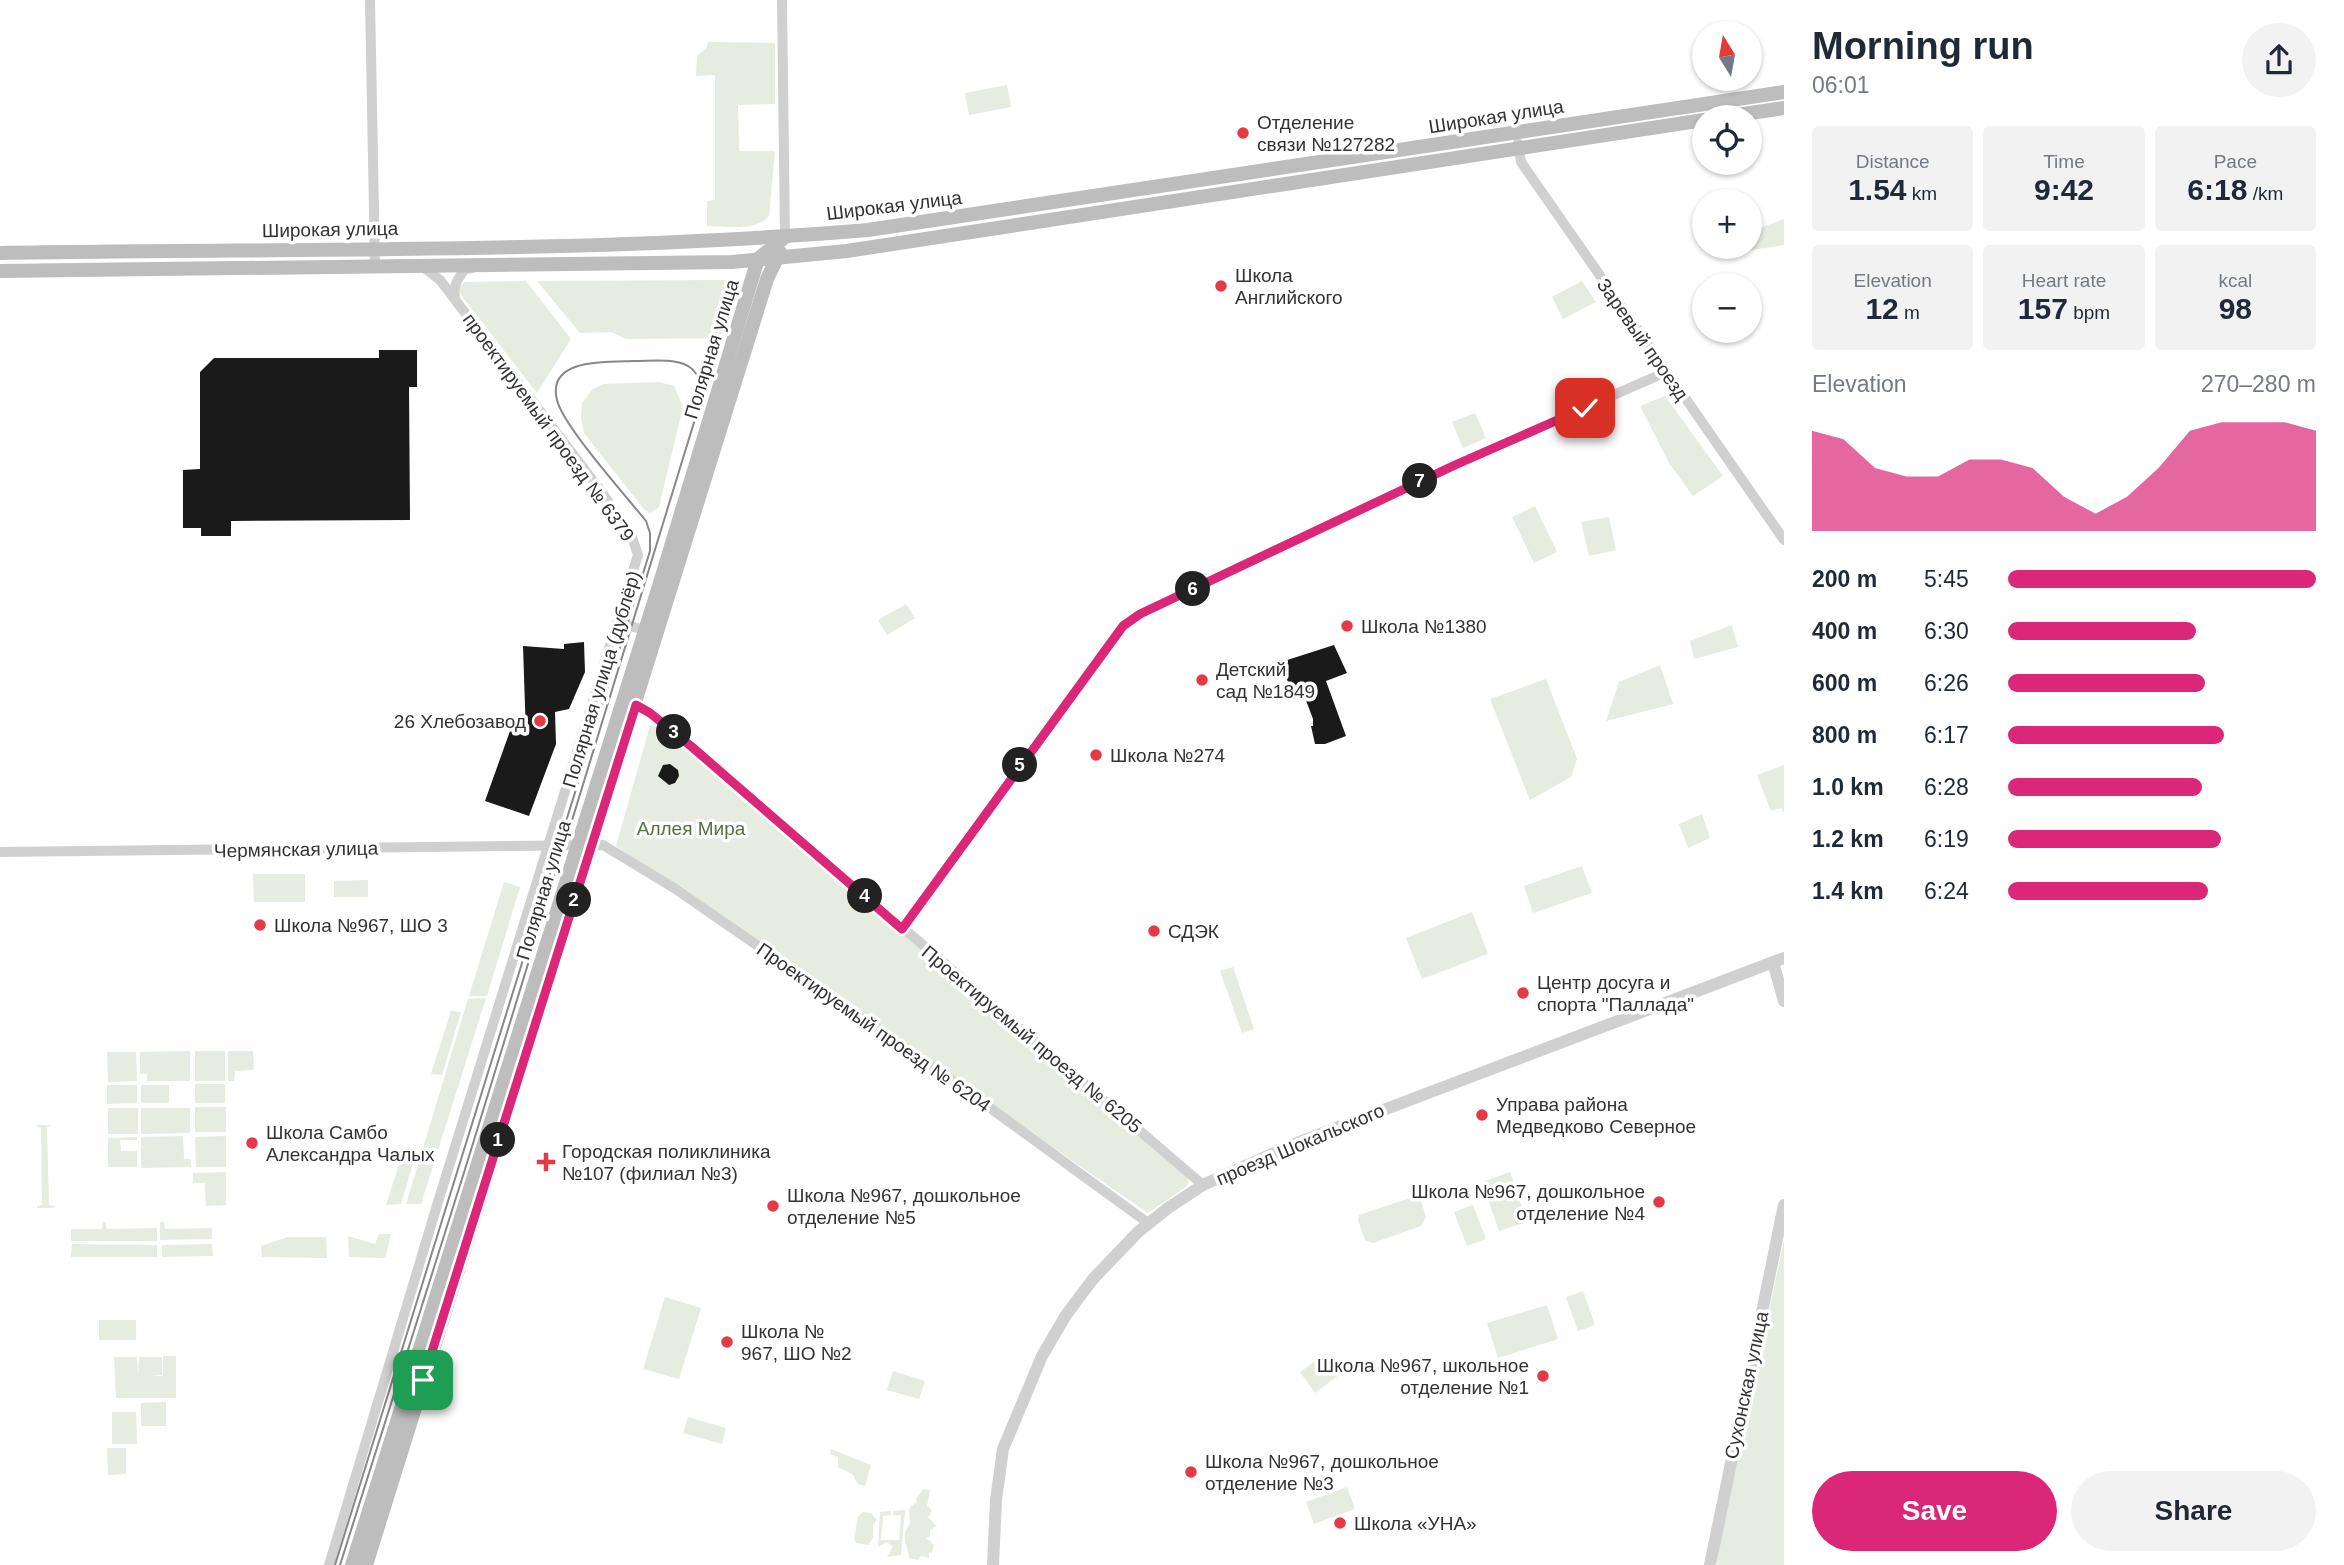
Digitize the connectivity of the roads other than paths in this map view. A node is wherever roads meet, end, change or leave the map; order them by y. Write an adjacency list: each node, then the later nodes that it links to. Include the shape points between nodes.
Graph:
1 (370, 0): 14 (street)
2 (782, 0): 13 (street, Полярная улица)
3 (1784, 92): 7 (main road, Широкая улица)
4 (1784, 108): 5 (main road)
5 (1762, 111)
6 (1692, 122): 8 (main road, Широкая улица)
7 (1517, 132): 8 (street, Заревый проезд); 9 (main road, Широкая улица)
8 (1519, 148): 11 (main road, Широкая улица); 23 (street, Заревый проезд, via 1521,162)
9 (1278, 169): 10 (main road, Широкая улица); 11 (street, via 1271,178)
10 (1229, 177): 12 (street, via 1238,184); 13 (main road, Широкая улица, via 868,230)
11 (1281, 185): 12 (main road, Широкая улица)
12 (1231, 193): 16 (main road, Широкая улица, via 847,251)
13 (785, 237): 14 (main road, Широкая улица); 16 (main road, Полярная улица); 17 (main road, Полярная улица)
14 (375, 248): 15 (main road, Широкая улица); 18 (street)
15 (0, 253)
16 (778, 257): 17 (main road, Широкая улица); 28 (main road, Полярная улица, via 767,279)
17 (758, 259): 20 (main road, Широкая улица); 27 (main road, Полярная улица)
18 (375, 266): 19 (main road, Широкая улица); 21 (main road, Широкая улица)
19 (422, 266): 20 (main road, Широкая улица); 22 (street, проектируемый проезд № 6379)
20 (490, 266): 22 (street, проектируемый проезд № 6379, via 465,269 453,288)
21 (0, 271)
22 (455, 300): 25 (street, проектируемый проезд № 6379, via 601,491 632,537)
23 (1666, 372): 24 (street, Заревый проезд); 32 (street, via 1390,496 1123,626)
24 (1784, 540)
25 (638, 555): 26 (street, Полярная улица (дублёр))
26 (619, 623): 27 (street); 29 (street, Полярная улица (дублёр))
27 (645, 631): 30 (main road, Полярная улица)
28 (636, 705): 30 (main road, Полярная улица); 32 (street, Проектируемый проезд № 6205, via 692,747)
29 (549, 844): 30 (street, Чермянская улица); 31 (street, Чермянская улица); 38 (street, Полярная улица (дублёр))
30 (585, 844): 37 (street, Проектируемый проезд № 6204, via 610,847 674,888 949,1078); 39 (main road, Полярная улица); 40 (main road, Полярная улица)
31 (0, 852)
32 (902, 929): 35 (street, Проектируемый проезд № 6205)
33 (1778, 960): 34 (street); 35 (street, проезд Шокальского, via 1329,1130)
34 (1784, 1001)
35 (1203, 1185): 37 (street, проезд Шокальского)
36 (1784, 1205): 42 (street, Сухонская улица)
37 (1148, 1223): 41 (street, проезд Шокальского, via 1082,1294 1042,1356 1023,1396 1000,1464)
38 (329, 1565)
39 (352, 1565)
40 (366, 1565)
41 (993, 1565)
42 (1710, 1565)

